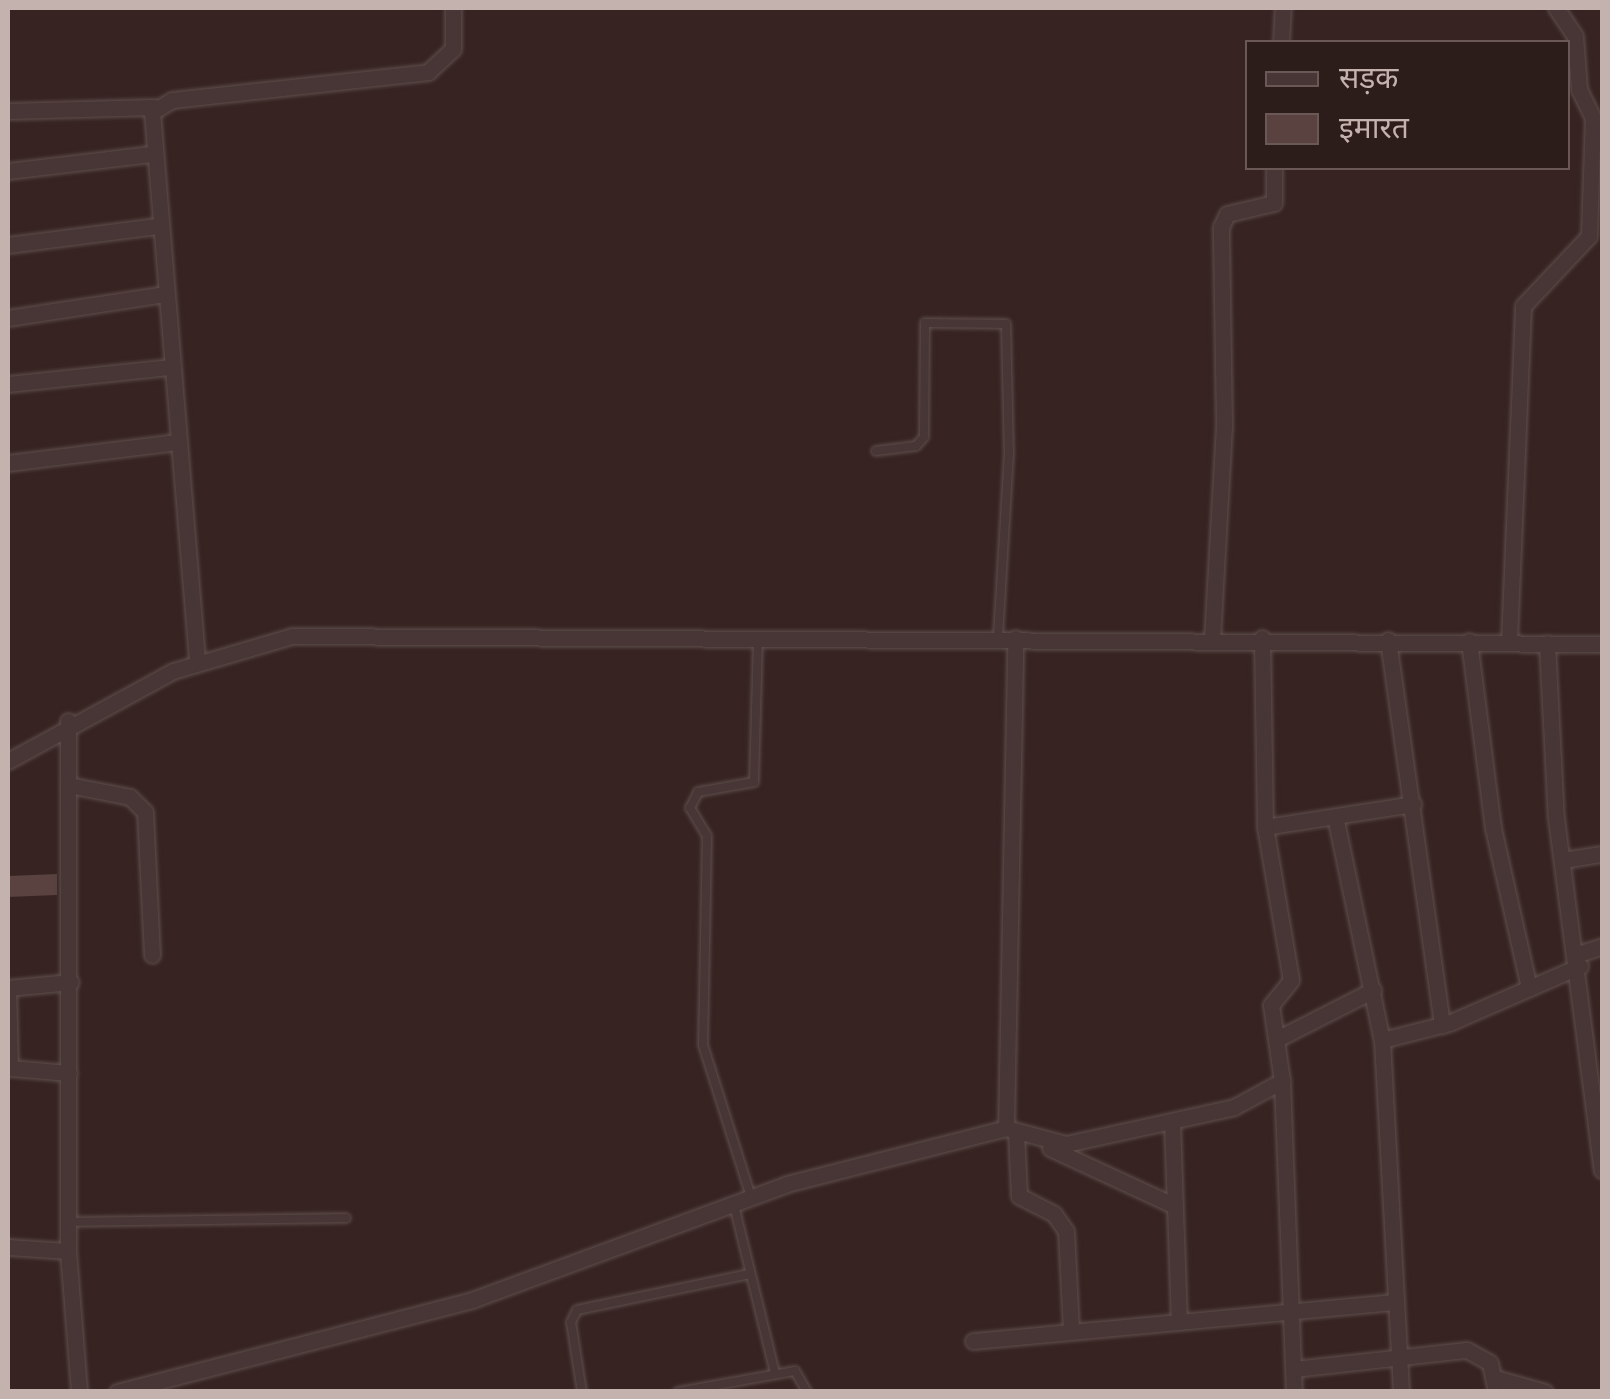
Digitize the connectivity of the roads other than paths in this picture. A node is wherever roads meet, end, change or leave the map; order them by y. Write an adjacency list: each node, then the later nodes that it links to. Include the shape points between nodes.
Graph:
1 (453, 8): 5 (street, via 452,48 428,72)
2 (1282, 8): 4 (street)
3 (1556, 8): 25 (street, via 1575,36 1579,89 1593,118 1589,236 1522,306)
4 (1281, 40)
5 (154, 107): 6 (street); 7 (street)
6 (8, 111)
7 (151, 154): 9 (street); 10 (street)
8 (1274, 170): 22 (street, via 1274,203 1227,214 1221,226 1224,426)
9 (8, 171)
10 (157, 226): 11 (street); 12 (street)
11 (8, 245)
12 (164, 294): 13 (street); 14 (street)
13 (8, 318)
14 (170, 367): 15 (street); 16 (street)
15 (8, 384)
16 (177, 442): 18 (street); 28 (street)
17 (876, 450): 20 (lane, via 916,446 924,436 925,323 1006,324)
18 (8, 463)
19 (758, 638): 20 (street); 28 (street, via 338,634 246,644); 52 (lane, via 754,782 698,792 690,808 708,836 703,1045)
20 (1007, 638): 22 (street); 49 (street)
21 (1262, 638): 22 (street); 23 (street); 34 (street)
22 (1212, 640)
23 (1388, 640): 24 (street); 32 (street)
24 (1469, 641): 25 (street); 41 (street, via 1490,810)
25 (1509, 642): 26 (street)
26 (1547, 644): 27 (street); 36 (street)
27 (1602, 644)
28 (198, 660): 29 (street)
29 (68, 722): 30 (street); 31 (street)
30 (8, 761)
31 (69, 785): 38 (street, via 130,797 145,812); 40 (street)
32 (1413, 804): 33 (street); 43 (street)
33 (1335, 816): 34 (street); 42 (street)
34 (1265, 827): 44 (street, via 1291,980 1271,1004)
35 (1602, 854): 36 (street)
36 (1563, 860): 39 (street)
37 (1602, 946): 39 (street)
38 (152, 955)
39 (1579, 960): 41 (street); 51 (street)
40 (71, 982): 46 (street); 46 (street, via 8,988 10,1068)
41 (1529, 988): 43 (street)
42 (1373, 990): 44 (street); 45 (street)
43 (1442, 1025): 45 (street)
44 (1277, 1039): 47 (street)
45 (1382, 1040): 60 (street)
46 (69, 1072): 56 (street)
47 (1282, 1081): 48 (street, via 1234,1107); 61 (street)
48 (1172, 1122): 50 (street); 54 (street)
49 (1011, 1130): 50 (street); 52 (street); 63 (street, via 1019,1196 1054,1214 1066,1230)
50 (1041, 1144): 54 (street)
51 (1602, 1170)
52 (752, 1198): 53 (street)
53 (734, 1205): 59 (lane); 70 (street, via 472,1300)
54 (1173, 1205): 62 (street)
55 (346, 1218): 56 (lane)
56 (68, 1222): 58 (street)
57 (8, 1248): 58 (street)
58 (68, 1251): 69 (street)
59 (749, 1274): 67 (lane); 71 (lane, via 577,1310 571,1322)
60 (1394, 1302): 61 (street); 65 (street)
61 (1295, 1310): 62 (street); 66 (street)
62 (1180, 1318): 63 (street)
63 (1071, 1330): 64 (street)
64 (973, 1341)
65 (1400, 1358): 66 (street); 68 (street, via 1476,1351); 75 (street)
66 (1294, 1368): 74 (street)
67 (775, 1373): 72 (lane); 73 (lane, via 800,1373)
68 (1495, 1385): 76 (street)
69 (78, 1392)
70 (117, 1392)
71 (582, 1392)
72 (678, 1392)
73 (808, 1392)
74 (1294, 1392)
75 (1401, 1392)
76 (1544, 1392)

